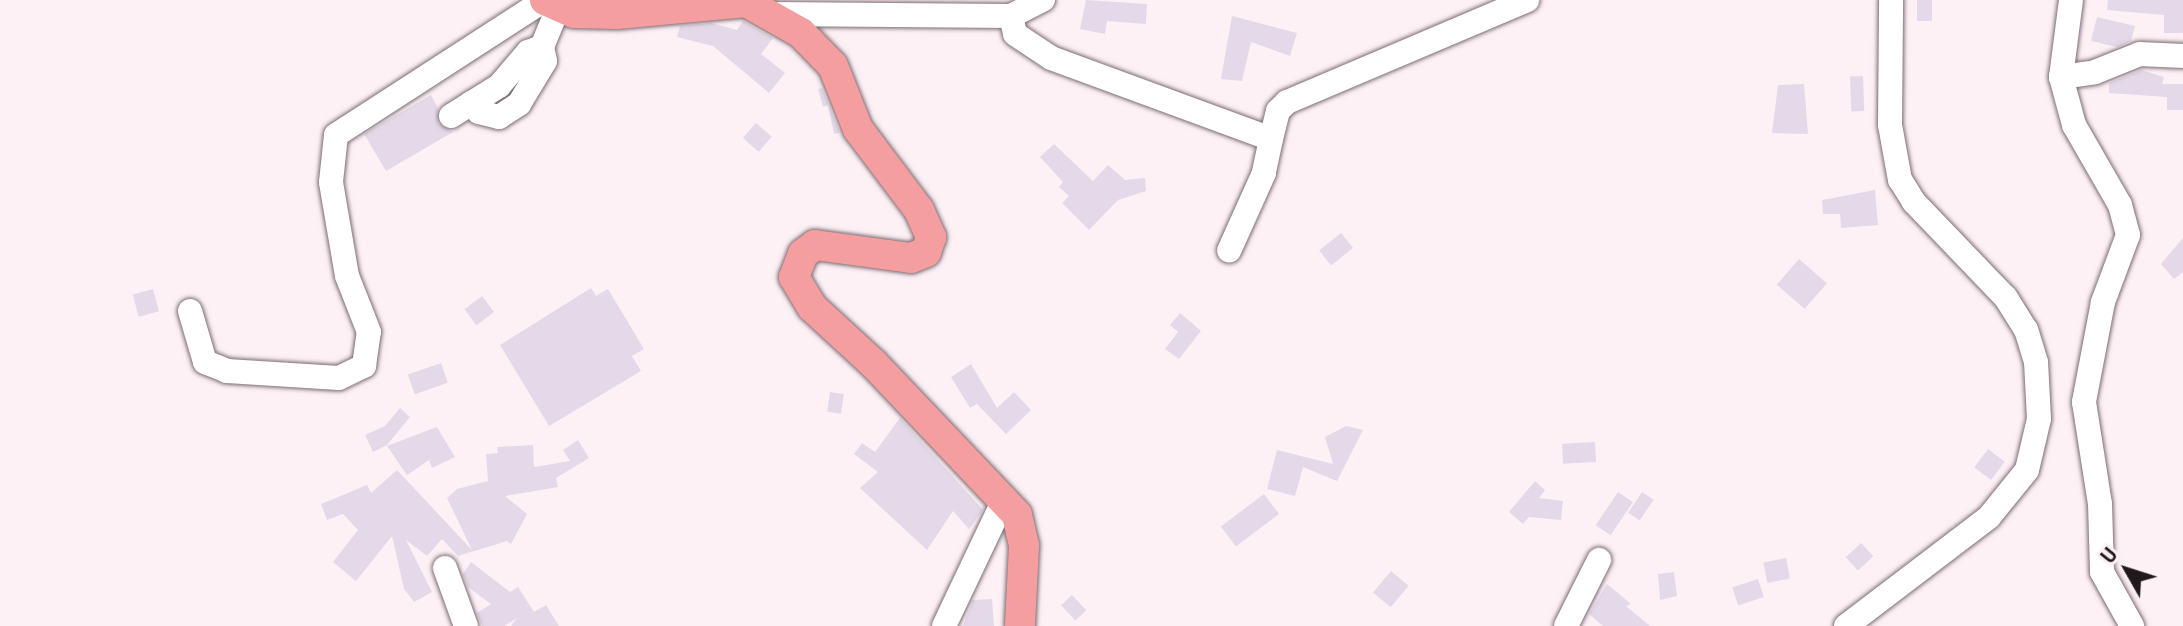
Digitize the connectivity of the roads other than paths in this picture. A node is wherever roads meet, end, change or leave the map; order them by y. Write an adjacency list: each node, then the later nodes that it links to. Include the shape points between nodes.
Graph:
1 (1043, 0): 7 (street)
2 (1527, 0): 13 (street, via 1287,102 1278,111)
3 (1891, 0): 23 (street, via 1890,125 1900,180 2021,322 2036,362 2039,419 2027,470 1989,517)
4 (2071, 0): 11 (street)
5 (549, 3): 6 (main road, via 617,14 732,0); 8 (street); 15 (street, via 336,135 331,182 347,276 369,332 364,366 339,378 227,371 205,362)
6 (771, 14): 7 (street); 16 (main road, via 801,33 833,66 858,129 930,229 926,252 911,258 815,245 795,268 798,287)
7 (1011, 16): 13 (street, via 1015,34 1051,58)
8 (542, 47): 10 (street, via 528,52); 12 (street, via 545,61)
9 (2183, 56): 11 (street, via 2140,54 2095,72)
10 (511, 70): 12 (street); 12 (street, via 499,86 461,110 499,117)
11 (2061, 77): 24 (street, via 2074,125 2127,223 2126,243 2103,302 2084,402 2100,504 2102,572)
12 (519, 104)
13 (1271, 139): 14 (street, via 1264,173)
14 (1229, 251)
15 (190, 311)
16 (1003, 502): 20 (street); 21 (main road, via 1023,529)
17 (1599, 560): 22 (street)
18 (445, 568): 19 (street)
19 (466, 626)
20 (944, 626)
21 (1020, 626)
22 (1566, 626)
23 (1846, 626)
24 (2132, 626)

